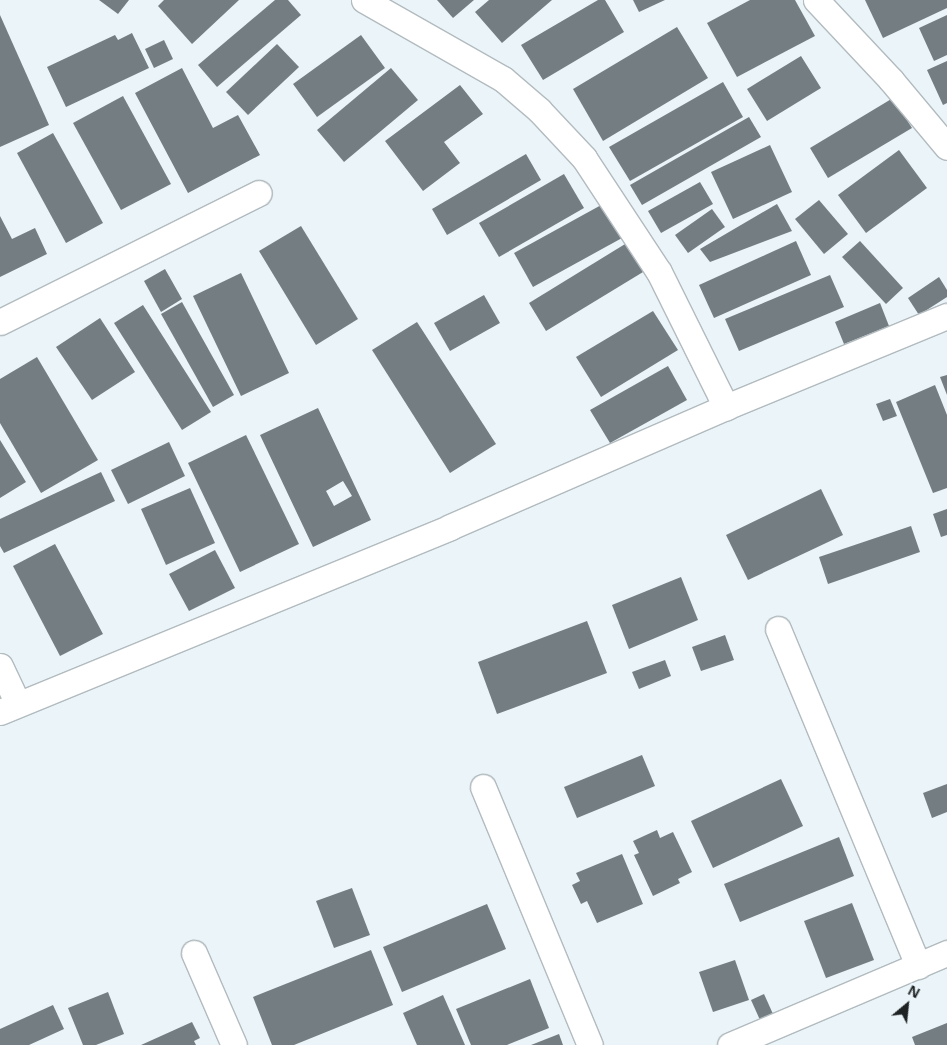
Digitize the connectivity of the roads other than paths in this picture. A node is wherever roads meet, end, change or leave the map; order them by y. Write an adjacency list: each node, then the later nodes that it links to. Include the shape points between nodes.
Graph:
1 (364, 0): 7 (street, via 504,79 539,110 584,158 659,272)
2 (816, 0): 3 (street, via 891,80)
3 (947, 147)
4 (259, 193): 6 (street)
5 (947, 316): 7 (street)
6 (0, 322)
7 (726, 407): 10 (street, via 450,527)
8 (778, 629): 14 (street)
9 (0, 666): 10 (street)
10 (9, 708)
11 (482, 787): 16 (street)
12 (194, 953): 15 (street)
13 (947, 954): 14 (street)
14 (918, 966): 17 (street)
15 (234, 1045)
16 (590, 1045)
17 (730, 1045)

